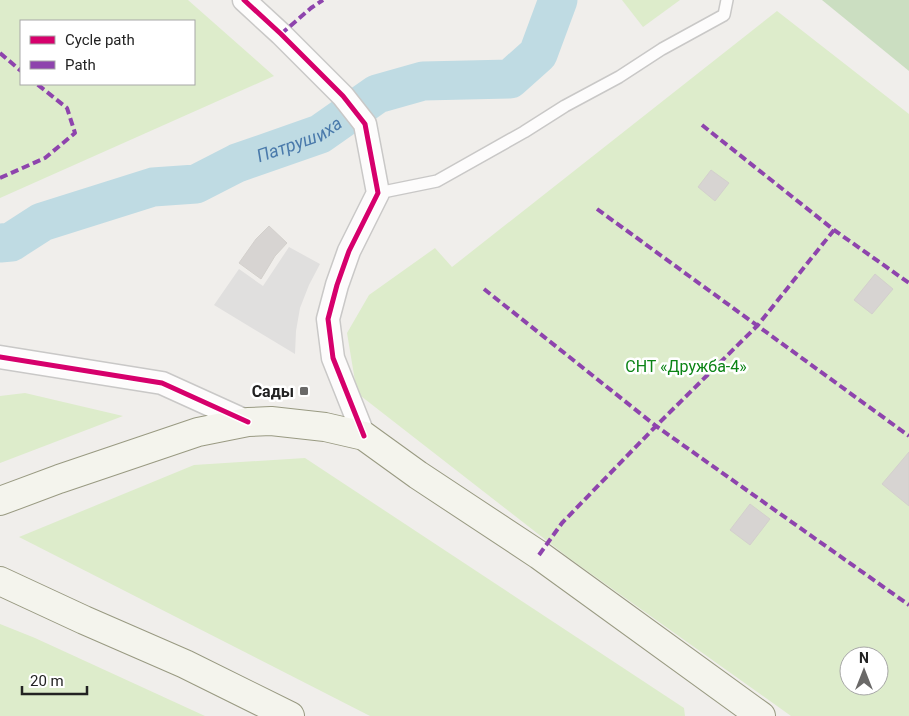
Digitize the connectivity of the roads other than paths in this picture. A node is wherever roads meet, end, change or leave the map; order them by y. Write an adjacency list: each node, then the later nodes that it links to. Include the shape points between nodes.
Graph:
1 (244, 0): 3 (street, via 343,96 365,124)
2 (727, 0): 3 (lane, via 724,15 437,181)
3 (378, 193): 6 (street, via 349,251 328,319 333,358)
4 (0, 357): 5 (street, via 162,383)
5 (248, 422): 6 (main road, via 325,427); 7 (main road, via 198,432)
6 (364, 436): 15 (main road, via 418,476 539,555)
7 (58, 479): 8 (main road); 9 (main road)
8 (0, 500)
9 (0, 507)
10 (0, 568): 13 (main road)
11 (0, 582): 13 (main road)
12 (0, 599): 13 (main road)
13 (84, 620): 14 (main road, via 185,664)
14 (290, 716)
15 (760, 716)

